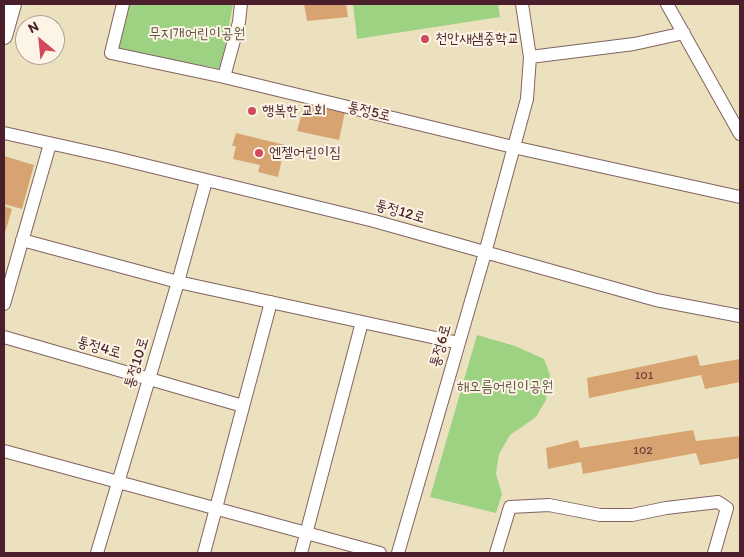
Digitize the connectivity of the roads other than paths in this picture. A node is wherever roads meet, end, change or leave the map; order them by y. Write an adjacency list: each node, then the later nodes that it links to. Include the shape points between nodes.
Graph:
1 (13, 4): 7 (street)
2 (123, 4): 9 (street, 통정5로, via 111,53)
3 (241, 4): 9 (street)
4 (522, 4): 8 (street, 통정6로)
5 (667, 4): 6 (street)
6 (684, 33): 8 (street, via 634,44); 11 (street)
7 (4, 36)
8 (530, 57): 13 (street, 통정6로, via 527,99)
9 (224, 77): 13 (street, 통정5로)
10 (4, 133): 12 (street, 통정12로)
11 (740, 134)
12 (50, 144): 14 (street, 통정12로); 16 (street)
13 (513, 146): 15 (street); 17 (street, 통정6로)
14 (206, 181): 17 (street, 통정12로, via 374,221); 18 (street, 통정10로)
15 (740, 197)
16 (22, 240): 18 (street); 20 (street)
17 (485, 254): 21 (street, 통정12로, via 656,300); 24 (street, 통정6로)
18 (178, 282): 19 (street); 25 (street, 통정10로)
19 (271, 302): 22 (street); 26 (street)
20 (4, 304)
21 (740, 316)
22 (362, 322): 24 (street); 30 (street)
23 (4, 338): 25 (street, 통정4로)
24 (459, 343): 35 (street, 통정6로)
25 (149, 379): 26 (street, 통정4로); 28 (street, 통정10로)
26 (243, 406): 29 (street)
27 (4, 451): 28 (street)
28 (118, 482): 29 (street); 31 (street, 통정10로)
29 (216, 508): 30 (street); 32 (street)
30 (307, 533): 33 (street); 34 (street)
31 (97, 553)
32 (204, 553)
33 (301, 553)
34 (380, 553)
35 (398, 553)
36 (496, 553): 37 (street, via 510,507 549,505 600,515 632,515 718,502 727,508)
37 (714, 553)

